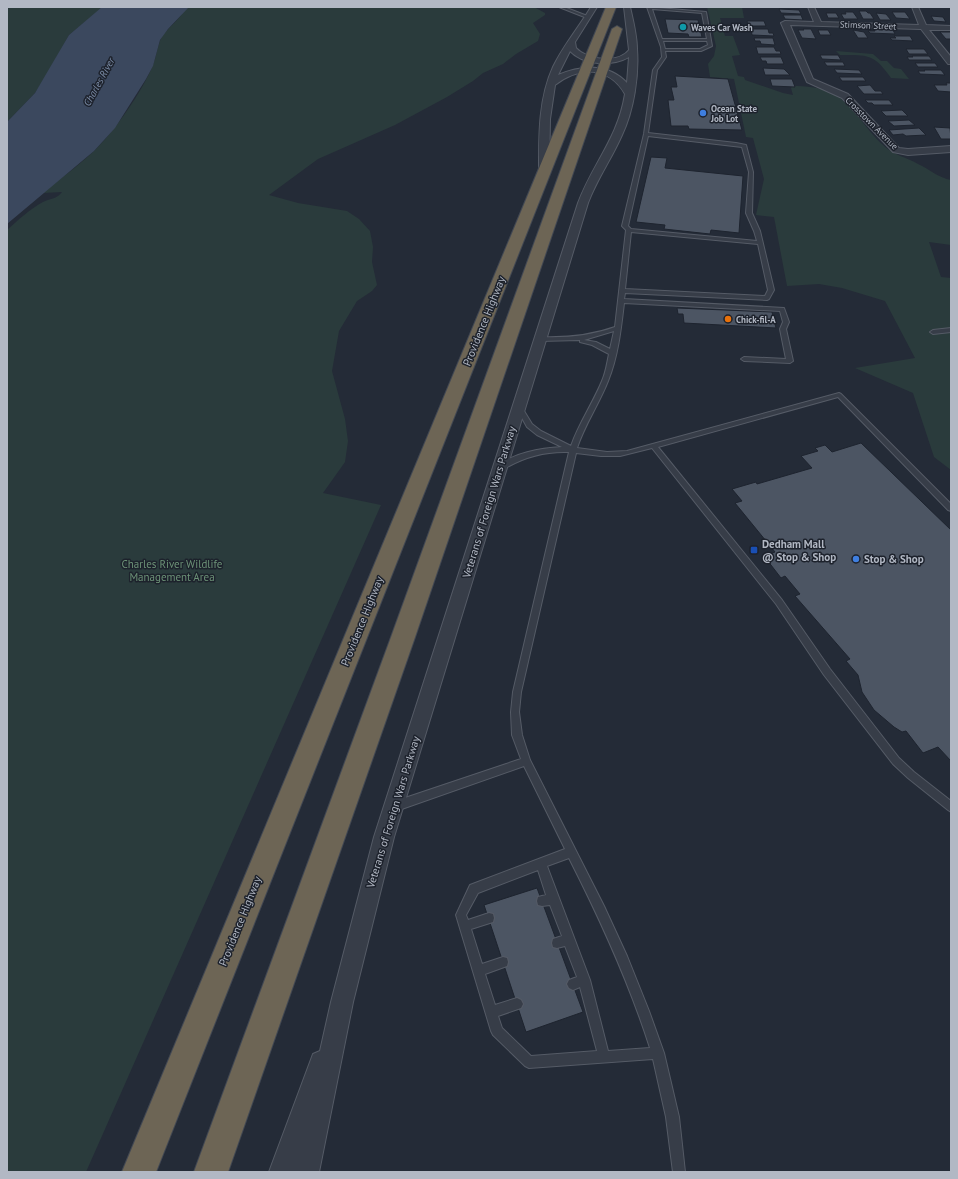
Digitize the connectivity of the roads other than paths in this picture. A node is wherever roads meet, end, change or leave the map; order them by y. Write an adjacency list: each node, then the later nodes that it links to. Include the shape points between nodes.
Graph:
1 (562, 7): 8 (lane)
2 (594, 7): 10 (street)
3 (611, 7): 21 (highway)
4 (626, 7): 18 (street, Veterans of Foreign Wars Parkway); 21 (highway, Veterans of Foreign Wars Parkway)
5 (649, 7): 9 (lane); 15 (lane)
6 (811, 7): 12 (street)
7 (915, 7): 13 (street)
8 (569, 8): 10 (lane)
9 (704, 9): 16 (lane)
10 (588, 17): 17 (street)
11 (785, 23): 12 (street, Stimson Street); 25 (street, Crosstown Avenue, via 810,80 818,86 845,96 896,150 908,152)
12 (818, 23): 13 (street, Stimson Street)
13 (922, 26): 14 (street, Stimson Street); 20 (street)
14 (951, 28)
15 (660, 40): 16 (lane); 19 (lane)
16 (709, 40): 19 (lane, via 710,46 701,50)
17 (572, 43): 21 (street, via 574,52); 22 (street, via 558,66)
18 (634, 48): 21 (street, via 627,57); 23 (street, Veterans of Foreign Wars Parkway)
19 (664, 50): 24 (lane, via 664,57 655,70)
20 (951, 62)
21 (596, 65): 22 (street, via 563,74); 23 (street, via 622,80); 26 (highway, Providence Highway); 62 (highway, via 396,655)
22 (552, 83): 26 (street, via 544,133)
23 (629, 93): 34 (street, Veterans of Foreign Wars Parkway, via 618,135 586,193)
24 (646, 134): 27 (lane, via 625,221 625,226); 28 (lane, via 744,146 751,172 749,213)
25 (951, 149)
26 (544, 173): 61 (highway, Providence Highway)
27 (629, 230): 28 (lane); 29 (lane)
28 (760, 243): 29 (lane, via 771,290 767,298)
29 (622, 290): 30 (lane)
30 (621, 301): 31 (lane); 37 (lane, via 782,309 786,322 783,329 790,362)
31 (618, 328): 35 (lane, via 599,336); 36 (lane)
32 (951, 330): 33 (lane)
33 (933, 332)
34 (540, 339): 35 (lane); 38 (street, Veterans of Foreign Wars Parkway)
35 (577, 340): 36 (lane, via 594,344)
36 (613, 353): 40 (lane, via 605,382 580,430)
37 (744, 359)
38 (519, 407): 40 (lane, via 529,425 539,433); 41 (street, Veterans of Foreign Wars Parkway)
39 (654, 446): 40 (lane, via 614,455); 42 (lane, via 839,395); 45 (lane, via 779,602 827,672 896,761)
40 (573, 450): 41 (lane, via 524,455); 43 (lane, via 518,692 515,712 517,735)
41 (499, 469): 44 (street, Veterans of Foreign Wars Parkway)
42 (951, 508)
43 (526, 761): 44 (lane); 46 (lane)
44 (393, 806): 56 (street, Veterans of Foreign Wars Parkway, via 370,886)
45 (951, 807)
46 (571, 852): 47 (lane); 59 (lane, via 629,974 648,1020)
47 (540, 864): 48 (lane); 51 (lane, via 474,889 461,915)
48 (553, 899): 49 (lane); 52 (lane)
49 (542, 901)
50 (489, 918): 51 (lane)
51 (465, 926): 55 (lane)
52 (569, 939): 53 (lane); 60 (lane, via 578,982 592,1008)
53 (557, 943)
54 (503, 962): 55 (lane)
55 (479, 971): 58 (lane)
56 (342, 1002): 63 (street, Veterans of Foreign Wars Parkway); 64 (street, Veterans of Foreign Wars Parkway)
57 (517, 1004): 58 (lane)
58 (491, 1012): 60 (lane, via 498,1031 529,1062)
59 (658, 1054): 60 (lane); 65 (lane, via 673,1121)
60 (604, 1057)
61 (139, 1172)
62 (210, 1172)
63 (282, 1172)
64 (306, 1172)
65 (679, 1172)

